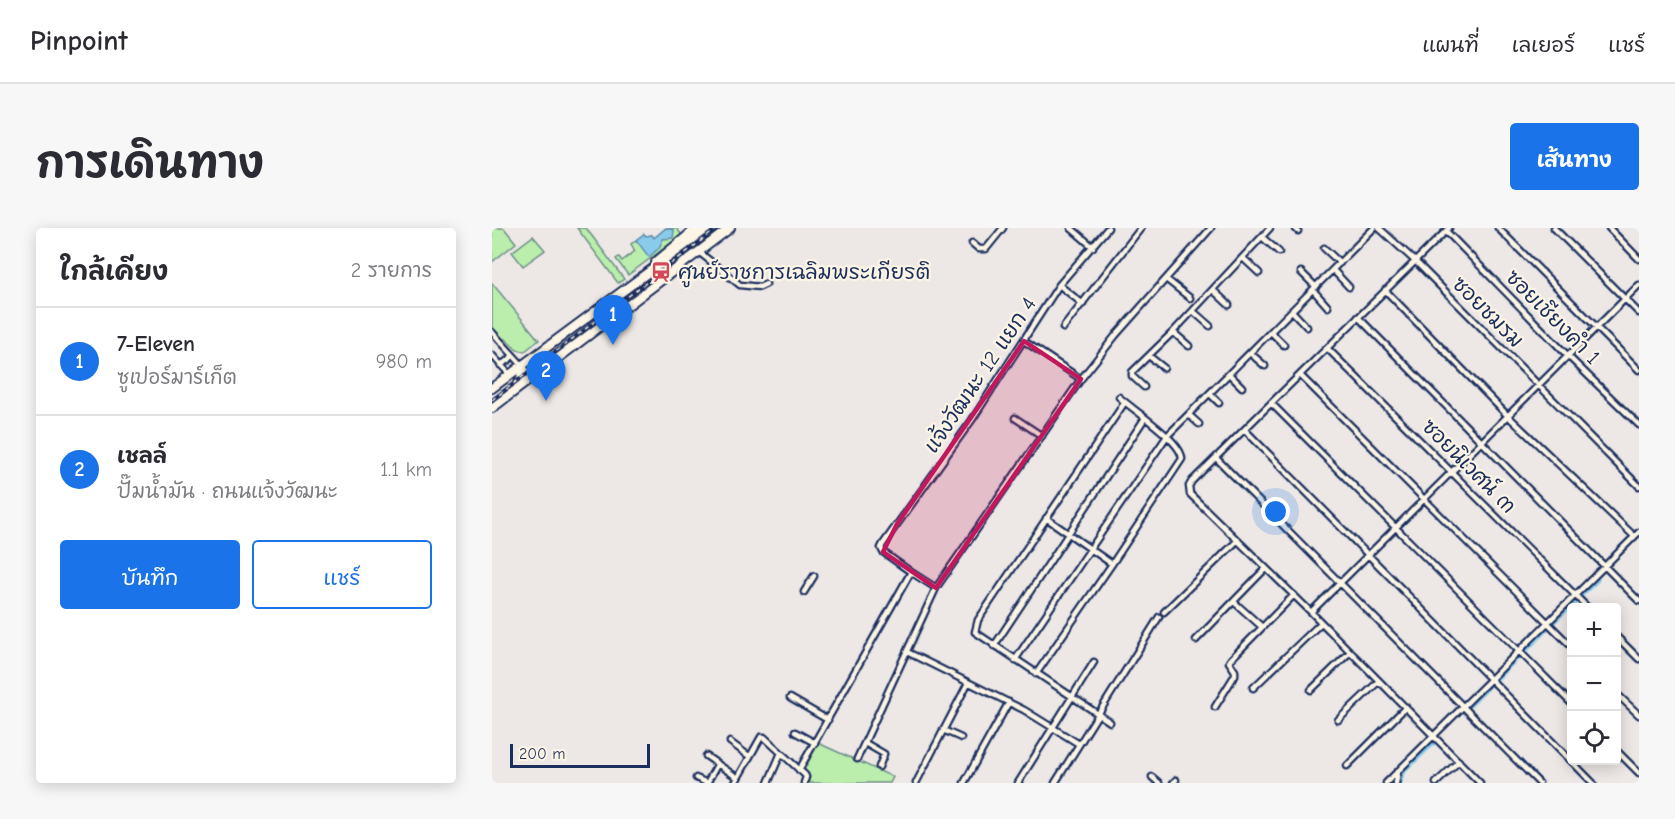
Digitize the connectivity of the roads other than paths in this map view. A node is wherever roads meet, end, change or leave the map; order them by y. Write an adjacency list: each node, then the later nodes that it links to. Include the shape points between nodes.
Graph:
1 (697, 228): 28 (main road)
2 (708, 228): 28 (main road)
3 (723, 228): 32 (main road)
4 (730, 228): 21 (main road)
5 (1003, 228): 18 (street, via 986,249)
6 (1071, 228): 19 (street)
7 (1108, 228): 19 (street, แจ้งวัฒนะ 12 แยก 4)
8 (1141, 228): 42 (street)
9 (1211, 228): 31 (street)
10 (1270, 228): 17 (street)
11 (1374, 228): 26 (street)
12 (1379, 228): 25 (street, ซอยชมรม)
13 (1498, 228): 51 (street)
14 (1554, 228): 41 (street)
15 (1609, 228): 24 (street)
16 (1447, 230): 25 (street); 62 (street, ซอยเชียงคำ 1)
17 (1262, 237): 22 (street); 23 (street)
18 (972, 243)
19 (1093, 247): 34 (street, แจ้งวัฒนะ 12 แยก 4)
20 (1324, 248): 26 (street)
21 (699, 252): 32 (main road); 33 (street, via 740,285)
22 (1279, 252)
23 (1243, 258): 30 (street); 38 (street)
24 (1639, 259)
25 (1414, 261): 39 (street); 74 (street, ซอยชมรม)
26 (1340, 263): 27 (street)
27 (1333, 270): 36 (street); 37 (street)
28 (648, 272): 66 (main road)
29 (1301, 272): 37 (street)
30 (1259, 273)
31 (1166, 279): 40 (street); 73 (street)
32 (658, 282): 78 (main road)
33 (766, 284)
34 (1059, 285): 42 (street); 56 (street, แจ้งวัฒนะ 12 แยก 4)
35 (1639, 285): 41 (street)
36 (1349, 287)
37 (1314, 289): 44 (street); 46 (street)
38 (1213, 290): 43 (street); 45 (street)
39 (1385, 290): 48 (street); 86 (street)
40 (1190, 298)
41 (1624, 299): 47 (street); 51 (street)
42 (1083, 304): 52 (street)
43 (1229, 305)
44 (1328, 307)
45 (1193, 311): 49 (street); 54 (street)
46 (1292, 311): 50 (street); 55 (street)
47 (1639, 314)
48 (1358, 317): 59 (street); 94 (street)
49 (1210, 326)
50 (1307, 327)
51 (1596, 327): 62 (street); 69 (street)
52 (1063, 328)
53 (492, 332): 63 (street)
54 (1173, 332): 58 (street); 64 (street)
55 (1271, 332): 57 (street); 60 (street)
56 (1024, 341): 73 (street); 110 (street, แจ้งวัฒนะ 12 แยก 4, via 881,548)
57 (1284, 345)
58 (1189, 346)
59 (1327, 348): 72 (street); 96 (street, ซอยนิเวศน์ ๓)
60 (1251, 353): 67 (street); 70 (street)
61 (492, 355): 65 (street)
62 (1567, 355): 74 (street); 90 (street, ซอยเชียงคำ 1)
63 (512, 356): 65 (street); 66 (street)
64 (1149, 356): 68 (street); 75 (street, via 1131,374)
65 (500, 365): 71 (street)
66 (522, 365): 71 (main road); 78 (main road, via 522,380)
67 (1264, 366)
68 (1164, 368)
69 (1639, 370)
70 (1229, 374): 76 (street); 79 (street)
71 (510, 375): 77 (main road)
72 (1300, 375): 83 (street); 98 (street)
73 (1082, 379): 92 (street)
74 (1538, 386): 86 (street); 97 (street, ซอยชมรม)
75 (1144, 387)
76 (1242, 387)
77 (492, 388)
78 (516, 390): 84 (main road)
79 (1210, 394): 82 (street); 85 (street)
80 (1119, 397): 81 (street)
81 (1125, 402): 88 (street); 99 (street)
82 (1219, 403)
83 (1271, 403): 91 (street); 100 (street)
84 (492, 408)
85 (1189, 415): 89 (street); 93 (street)
86 (1508, 416): 94 (street); 103 (street)
87 (1015, 418): 92 (street)
88 (1145, 418): 93 (street); 102 (street)
89 (1199, 424)
90 (1639, 425)
91 (1245, 430): 95 (street); 106 (street)
92 (1042, 436): 113 (street)
93 (1167, 436): 105 (street); 107 (street, via 1179,448 1182,459)
94 (1481, 442): 96 (street); 108 (street)
95 (1216, 458): 104 (street, via 1192,481 1190,494); 112 (street)
96 (1451, 472): 98 (street); 116 (street, ซอยนิเวศน์ ๓)
97 (1639, 486)
98 (1424, 500): 100 (street); 126 (street)
99 (1046, 518): 102 (street); 131 (street, via 976,626 975,632)
100 (1395, 527): 106 (street); 132 (street)
101 (1639, 532): 103 (street)
102 (1068, 534): 105 (street); 131 (street)
103 (1634, 536): 108 (street)
104 (1238, 540): 109 (street); 122 (street)
105 (1090, 549): 107 (street); 136 (street)
106 (1369, 555): 112 (street); 139 (street)
107 (1112, 564): 138 (street)
108 (1604, 566): 116 (street); 118 (street)
109 (1266, 568): 117 (street); 120 (street)
110 (911, 572): 113 (street); 154 (street)
111 (814, 576): 115 (street)
112 (1340, 583): 123 (street); 149 (street)
113 (936, 588): 133 (street)
114 (1639, 591): 118 (street)
115 (804, 592)
116 (1576, 595): 121 (street, ซอยนิเวศน์ ๓); 126 (street)
117 (1294, 596): 123 (street); 127 (street)
118 (1634, 596): 119 (street)
119 (1639, 601)
120 (1234, 602): 127 (street); 128 (street)
121 (1583, 603)
122 (1164, 612)
123 (1311, 612): 125 (street)
124 (1159, 617): 152 (street)
125 (1321, 623): 134 (street); 142 (street)
126 (1547, 623): 130 (street); 132 (street)
127 (1262, 627): 150 (street, via 1229,662 1235,675)
128 (1196, 640)
129 (1621, 640): 135 (street)
130 (1567, 642)
131 (994, 646): 136 (street)
132 (1520, 650): 139 (street); 147 (street)
133 (907, 652): 141 (street); 164 (street)
134 (1350, 652): 140 (street); 143 (street)
135 (1639, 658)
136 (1015, 660): 138 (street)
137 (1094, 662): 144 (street)
138 (1036, 674): 144 (street)
139 (1490, 679): 149 (street); 193 (street)
140 (1379, 681): 151 (street); 155 (street)
141 (968, 683): 148 (street); 158 (street)
142 (1253, 688)
143 (1311, 690)
144 (1072, 697): 152 (street); 157 (street)
145 (1621, 697): 153 (street)
146 (790, 698): 154 (street)
147 (1567, 699)
148 (1009, 702): 157 (street); 184 (street)
149 (1463, 706): 160 (street); 192 (street)
150 (1215, 707)
151 (1406, 707): 160 (street); 173 (street)
152 (1098, 714): 156 (street); 165 (street)
153 (1639, 716)
154 (828, 720): 163 (street)
155 (1338, 720)
156 (1110, 722)
157 (1052, 726): 165 (street); 185 (street)
158 (943, 730): 161 (street); 183 (street)
159 (795, 732): 163 (street)
160 (1434, 736): 171 (street); 176 (street)
161 (961, 738)
162 (730, 742): 169 (street)
163 (815, 743): 175 (street)
164 (865, 744): 170 (street); 174 (street, via 884,753)
165 (1080, 744): 186 (street)
166 (781, 753): 169 (street, via 761,736); 175 (street); 181 (street)
167 (1621, 754): 177 (street)
168 (706, 756): 172 (street)
169 (749, 756): 180 (street)
170 (857, 759)
171 (1459, 761): 190 (street); 191 (street)
172 (717, 765): 179 (street, via 708,782); 180 (street)
173 (1347, 766)
174 (879, 767)
175 (799, 770): 182 (street, via 806,777)
176 (1398, 772): 188 (street); 189 (street)
177 (1639, 773)
178 (1152, 777): 187 (street)
179 (696, 778)
180 (737, 781)
181 (768, 783)
182 (804, 783)
183 (916, 783)
184 (964, 783)
185 (1018, 783)
186 (1055, 783)
187 (1159, 783)
188 (1386, 783)
189 (1396, 783)
190 (1436, 783)
191 (1480, 783)
192 (1539, 783)
193 (1593, 783)

